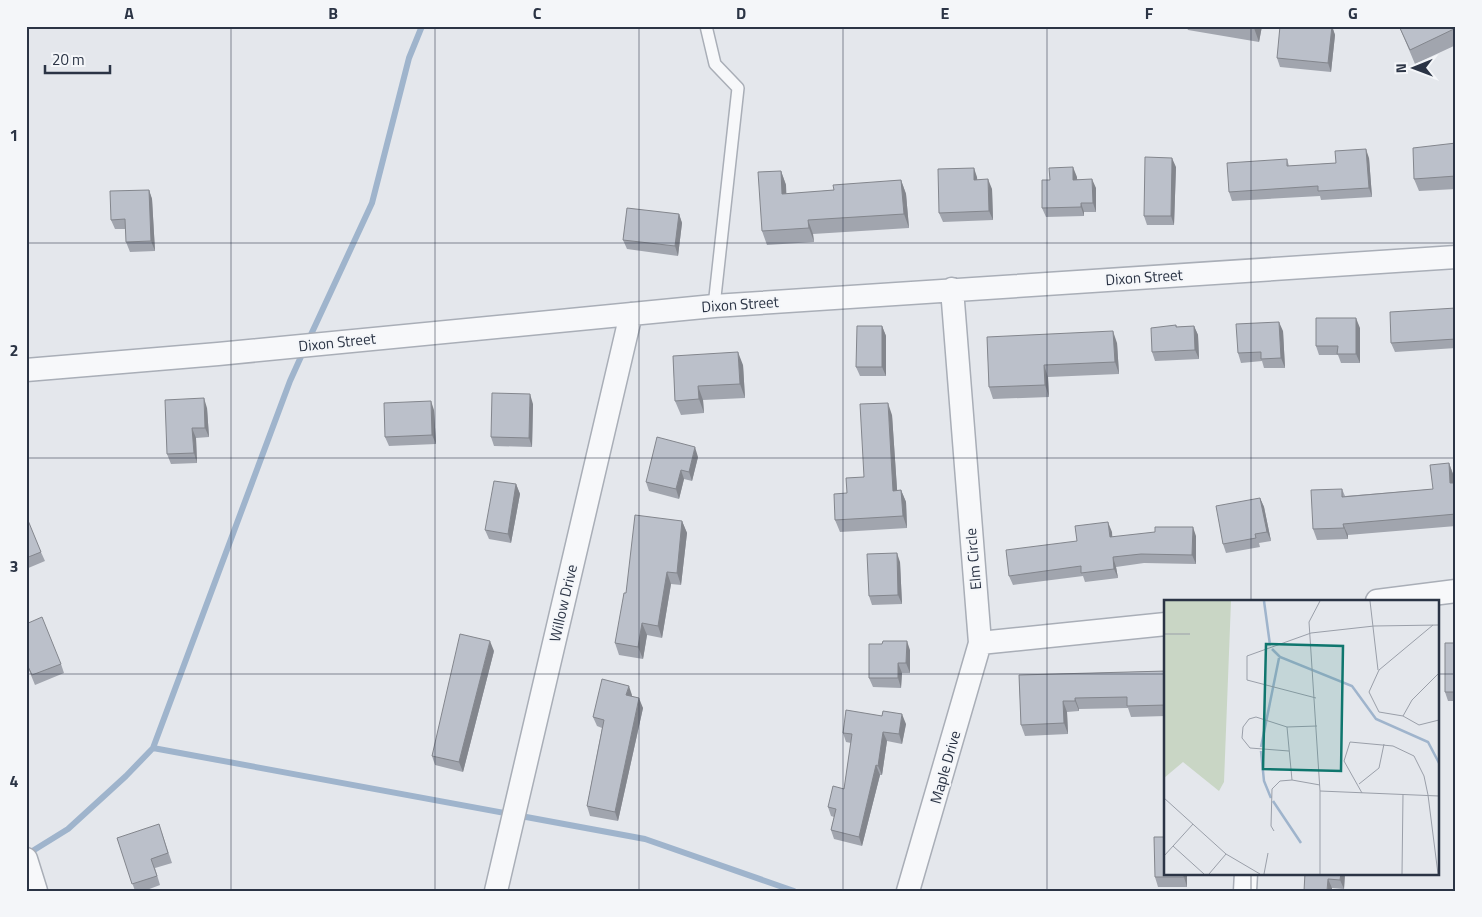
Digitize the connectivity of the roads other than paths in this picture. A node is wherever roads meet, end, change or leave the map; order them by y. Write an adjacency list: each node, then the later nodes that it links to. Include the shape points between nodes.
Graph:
1 (706, 26): 4 (lane, via 715,64 738,88)
2 (1456, 257): 3 (street, Dixon Street)
3 (952, 289): 4 (street, Dixon Street); 10 (street, Elm Circle)
4 (714, 306): 5 (street, Dixon Street)
5 (631, 314): 6 (street, Dixon Street); 14 (street, Willow Drive)
6 (26, 370)
7 (1456, 591): 8 (street)
8 (1385, 600)
9 (1164, 624): 10 (street)
10 (980, 643): 15 (street, Maple Drive)
11 (26, 859): 13 (street)
12 (1246, 874): 16 (street)
13 (36, 891)
14 (496, 891)
15 (908, 891)
16 (1245, 891)

